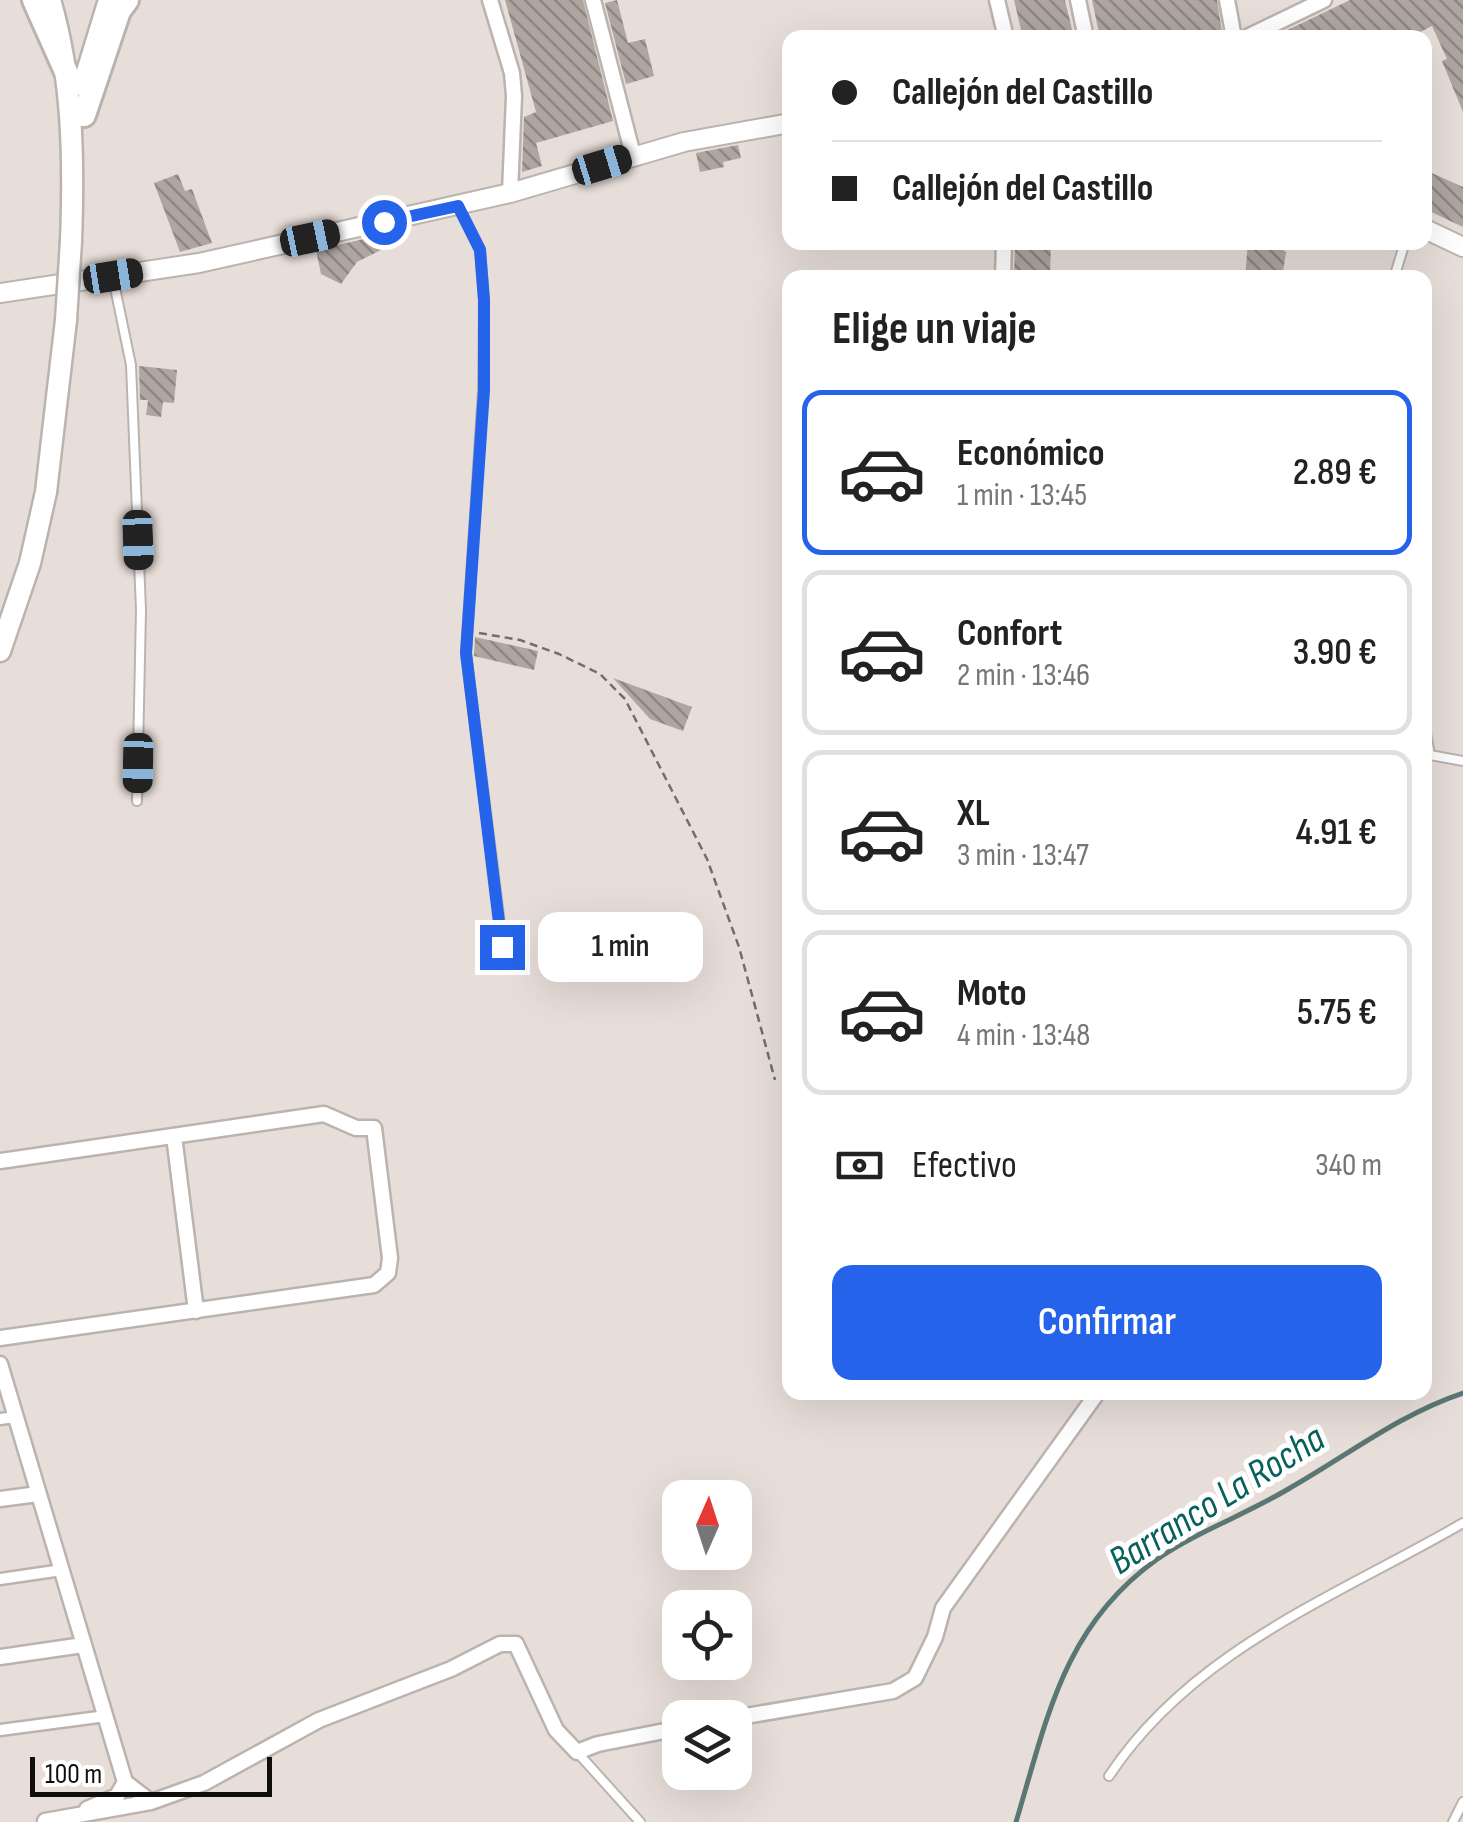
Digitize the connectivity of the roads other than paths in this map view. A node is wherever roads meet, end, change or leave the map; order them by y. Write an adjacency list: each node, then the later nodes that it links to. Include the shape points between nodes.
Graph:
1 (34, 0): 15 (main road)
2 (50, 0): 15 (main road)
3 (109, 0): 16 (main road, via 87,72)
4 (127, 0): 16 (main road)
5 (490, 0): 20 (street, via 512,73)
6 (593, 0): 18 (street)
7 (997, 0): 11 (street)
8 (1078, 0): 12 (street)
9 (1227, 0): 13 (street)
10 (1324, 0): 14 (street)
11 (1004, 30)
12 (1084, 30)
13 (1233, 30)
14 (1262, 30)
15 (67, 74): 19 (main road)
16 (84, 115): 19 (main road)
17 (782, 124): 18 (street)
18 (632, 155): 20 (street)
19 (74, 179): 26 (main road, bridge, via 46,492)
20 (510, 194): 21 (street)
21 (458, 206): 24 (street); 30 (lane, via 480,250 484,300 466,653)
22 (1432, 232): 23 (street)
23 (1463, 247)
24 (113, 276): 25 (street); 29 (lane, via 131,365 141,610)
25 (0, 293)
26 (0, 651)
27 (1432, 755): 28 (lane)
28 (1463, 760)
29 (137, 802)
30 (502, 947)
31 (174, 1136): 32 (street); 33 (street); 33 (street, via 324,1114 374,1128 388,1273 374,1285)
32 (0, 1160)
33 (196, 1311): 34 (street)
34 (0, 1338)
35 (0, 1364): 37 (street)
36 (1092, 1400): 45 (street, via 943,1608 915,1678 894,1691)
37 (8, 1418): 38 (street)
38 (38, 1494): 39 (street); 41 (street)
39 (0, 1500)
40 (1463, 1523): 50 (lane, via 1278,1623 1222,1661 1127,1748)
41 (62, 1570): 42 (street); 43 (street)
42 (0, 1579)
43 (82, 1645): 44 (street); 46 (street)
44 (0, 1657)
45 (752, 1715)
46 (106, 1716): 47 (street); 51 (street)
47 (0, 1730)
48 (662, 1732): 49 (street)
49 (577, 1752): 52 (street, via 556,1730 516,1644 500,1644 319,1720 204,1783); 55 (lane)
50 (1108, 1776)
51 (125, 1782): 52 (street); 54 (street, via 116,1796)
52 (151, 1802): 54 (street)
53 (1463, 1802): 56 (lane)
54 (44, 1822)
55 (640, 1822)
56 (1454, 1822)

